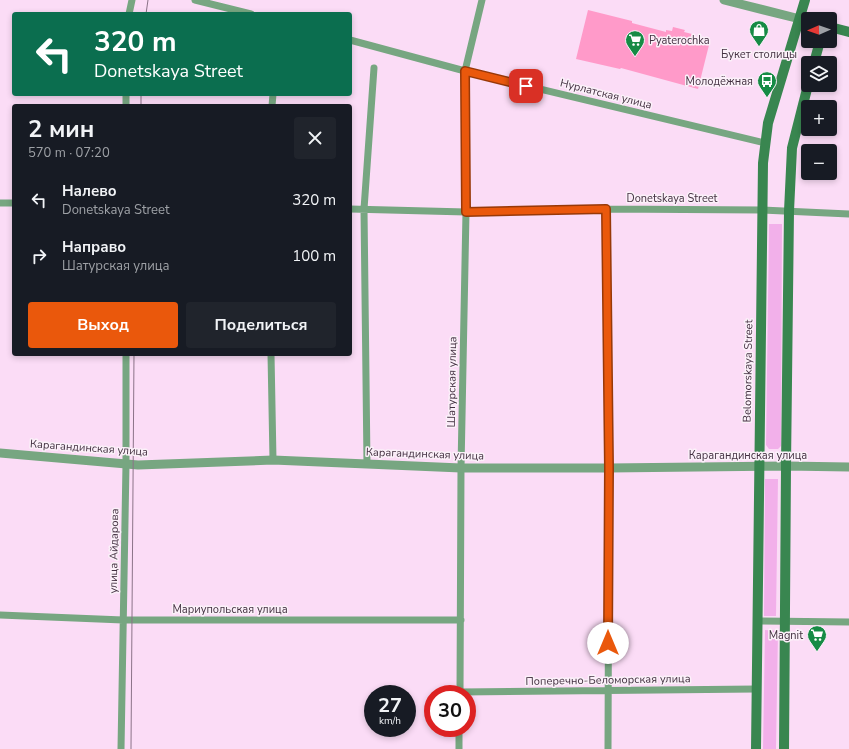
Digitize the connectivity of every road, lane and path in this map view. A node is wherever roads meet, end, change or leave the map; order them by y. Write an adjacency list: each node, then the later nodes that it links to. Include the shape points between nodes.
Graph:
1 (132, 0): 6 (street)
2 (195, 0): 7 (street)
3 (482, 0): 15 (street, Шатурская улица)
4 (724, 0): 9 (street)
5 (805, 0): 8 (main road, Belomorskaya Street)
6 (129, 12)
7 (243, 12)
8 (804, 12)
9 (801, 19)
10 (801, 28): 17 (main road, Belomorskaya Street, via 774,102)
11 (837, 29): 12 (main road)
12 (849, 32)
13 (352, 41): 15 (street, Нурлатская улица)
14 (374, 68): 21 (street)
15 (465, 71): 17 (street, Нурлатская улица); 25 (street, Шатурская улица)
16 (806, 92): 24 (main road, via 792,148)
17 (765, 143): 23 (main road, Belomorskaya Street)
18 (0, 203): 19 (street)
19 (12, 203)
20 (352, 209): 21 (street, Donetskaya Street)
21 (364, 209): 25 (street, Donetskaya Street); 32 (street)
22 (606, 209): 23 (street, Donetskaya Street); 25 (street, Donetskaya Street); 37 (street)
23 (762, 210): 24 (street, Donetskaya Street); 33 (main road, Belomorskaya Street)
24 (789, 211): 26 (street, Donetskaya Street); 34 (main road)
25 (466, 212): 36 (street, Шатурская улица)
26 (849, 214)
27 (126, 356): 31 (street, улица Айдарова)
28 (271, 356): 30 (street)
29 (0, 453): 31 (street, Карагандинская улица)
30 (273, 460): 31 (street, Карагандинская улица); 32 (street, Карагандинская улица)
31 (126, 464): 39 (street, улица Айдарова)
32 (367, 464): 36 (street, Карагандинская улица)
33 (758, 466): 34 (street, Карагандинская улица); 37 (street, Карагандинская улица); 41 (main road, Belomorskaya Street)
34 (786, 466): 35 (street, Карагандинская улица); 42 (main road)
35 (849, 467)
36 (461, 468): 37 (street, Карагандинская улица); 40 (street, Шатурская улица)
37 (609, 468): 46 (street)
38 (0, 615): 39 (street, Мариупольская улица)
39 (123, 620): 40 (street, Мариупольская улица); 49 (street, улица Айдарова)
40 (461, 620): 44 (street, Шатурская улица)
41 (757, 621): 42 (street); 45 (main road, Belomorskaya Street)
42 (785, 622): 43 (street); 53 (main road)
43 (849, 622)
44 (460, 685)
45 (756, 690): 46 (street, Поперечно-Беломорская улица); 52 (main road, Belomorskaya Street)
46 (608, 691): 47 (street, Поперечно-Беломорская улица); 51 (street)
47 (476, 693)
48 (459, 737): 50 (street)
49 (121, 749)
50 (459, 749)
51 (608, 749)
52 (756, 749)
53 (784, 749)

